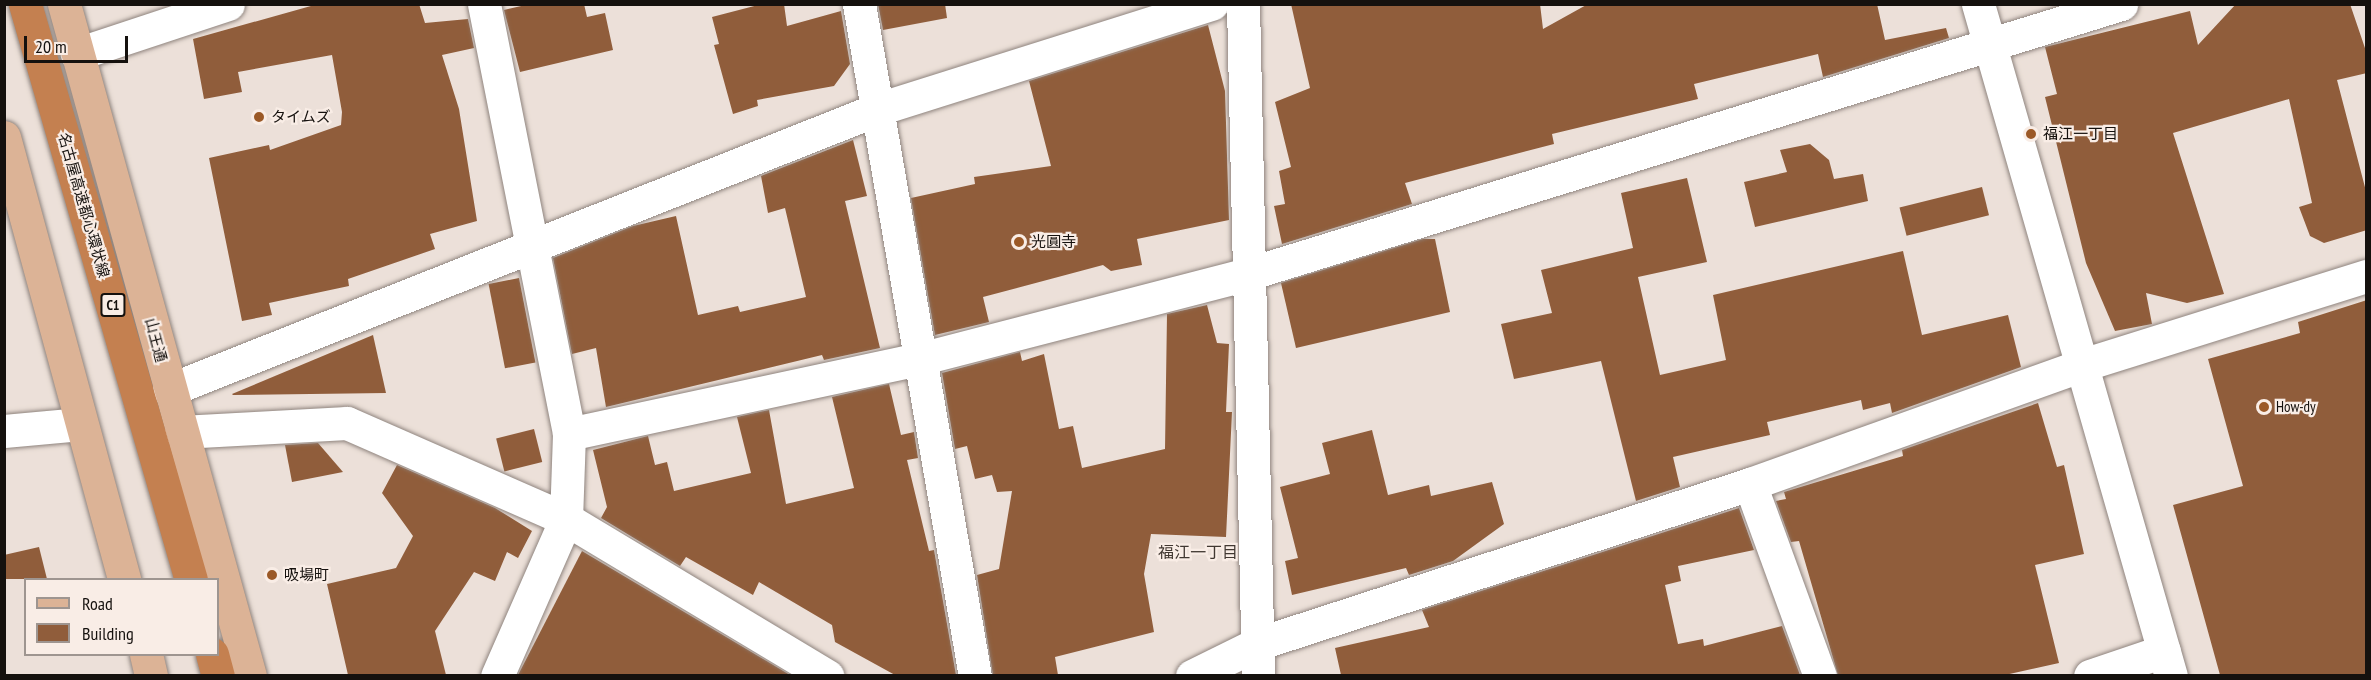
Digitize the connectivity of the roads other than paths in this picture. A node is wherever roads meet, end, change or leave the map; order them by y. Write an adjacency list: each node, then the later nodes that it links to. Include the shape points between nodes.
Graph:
1 (64, 4): 11 (main road, 山王通)
2 (228, 4): 11 (street)
3 (484, 4): 14 (street)
4 (859, 4): 12 (street)
5 (1212, 4): 12 (street)
6 (1243, 4): 15 (street)
7 (1977, 4): 10 (street)
8 (2121, 4): 10 (street)
9 (30, 13): 27 (highway, 名古屋高速都心環状線 / C1)
10 (1989, 47): 15 (street); 18 (street)
11 (77, 54): 19 (main road, 山王通)
12 (878, 109): 14 (street); 17 (street)
13 (4, 137): 20 (main road)
14 (529, 247): 19 (street); 23 (street)
15 (1251, 273): 17 (street); 28 (street)
16 (2367, 276): 18 (street)
17 (923, 358): 23 (street); 37 (street)
18 (2082, 365): 24 (street); 31 (street)
19 (169, 390): 22 (main road, 山王通)
20 (81, 424): 21 (street); 26 (main road)
21 (4, 431)
22 (181, 432): 25 (street, via 347,423); 34 (main road, 山王通)
23 (569, 434): 25 (street)
24 (1750, 484): 28 (street); 40 (street)
25 (566, 519): 35 (street); 36 (street)
26 (124, 578)
27 (191, 578)
28 (1257, 644): 38 (street); 39 (street)
29 (147, 656): 32 (main road)
30 (213, 656): 33 (highway)
31 (2168, 663): 41 (street)
32 (152, 675)
33 (218, 675)
34 (250, 675)
35 (497, 675)
36 (827, 675)
37 (975, 675)
38 (1192, 675)
39 (1258, 675)
40 (1820, 675)
41 (2090, 675)

